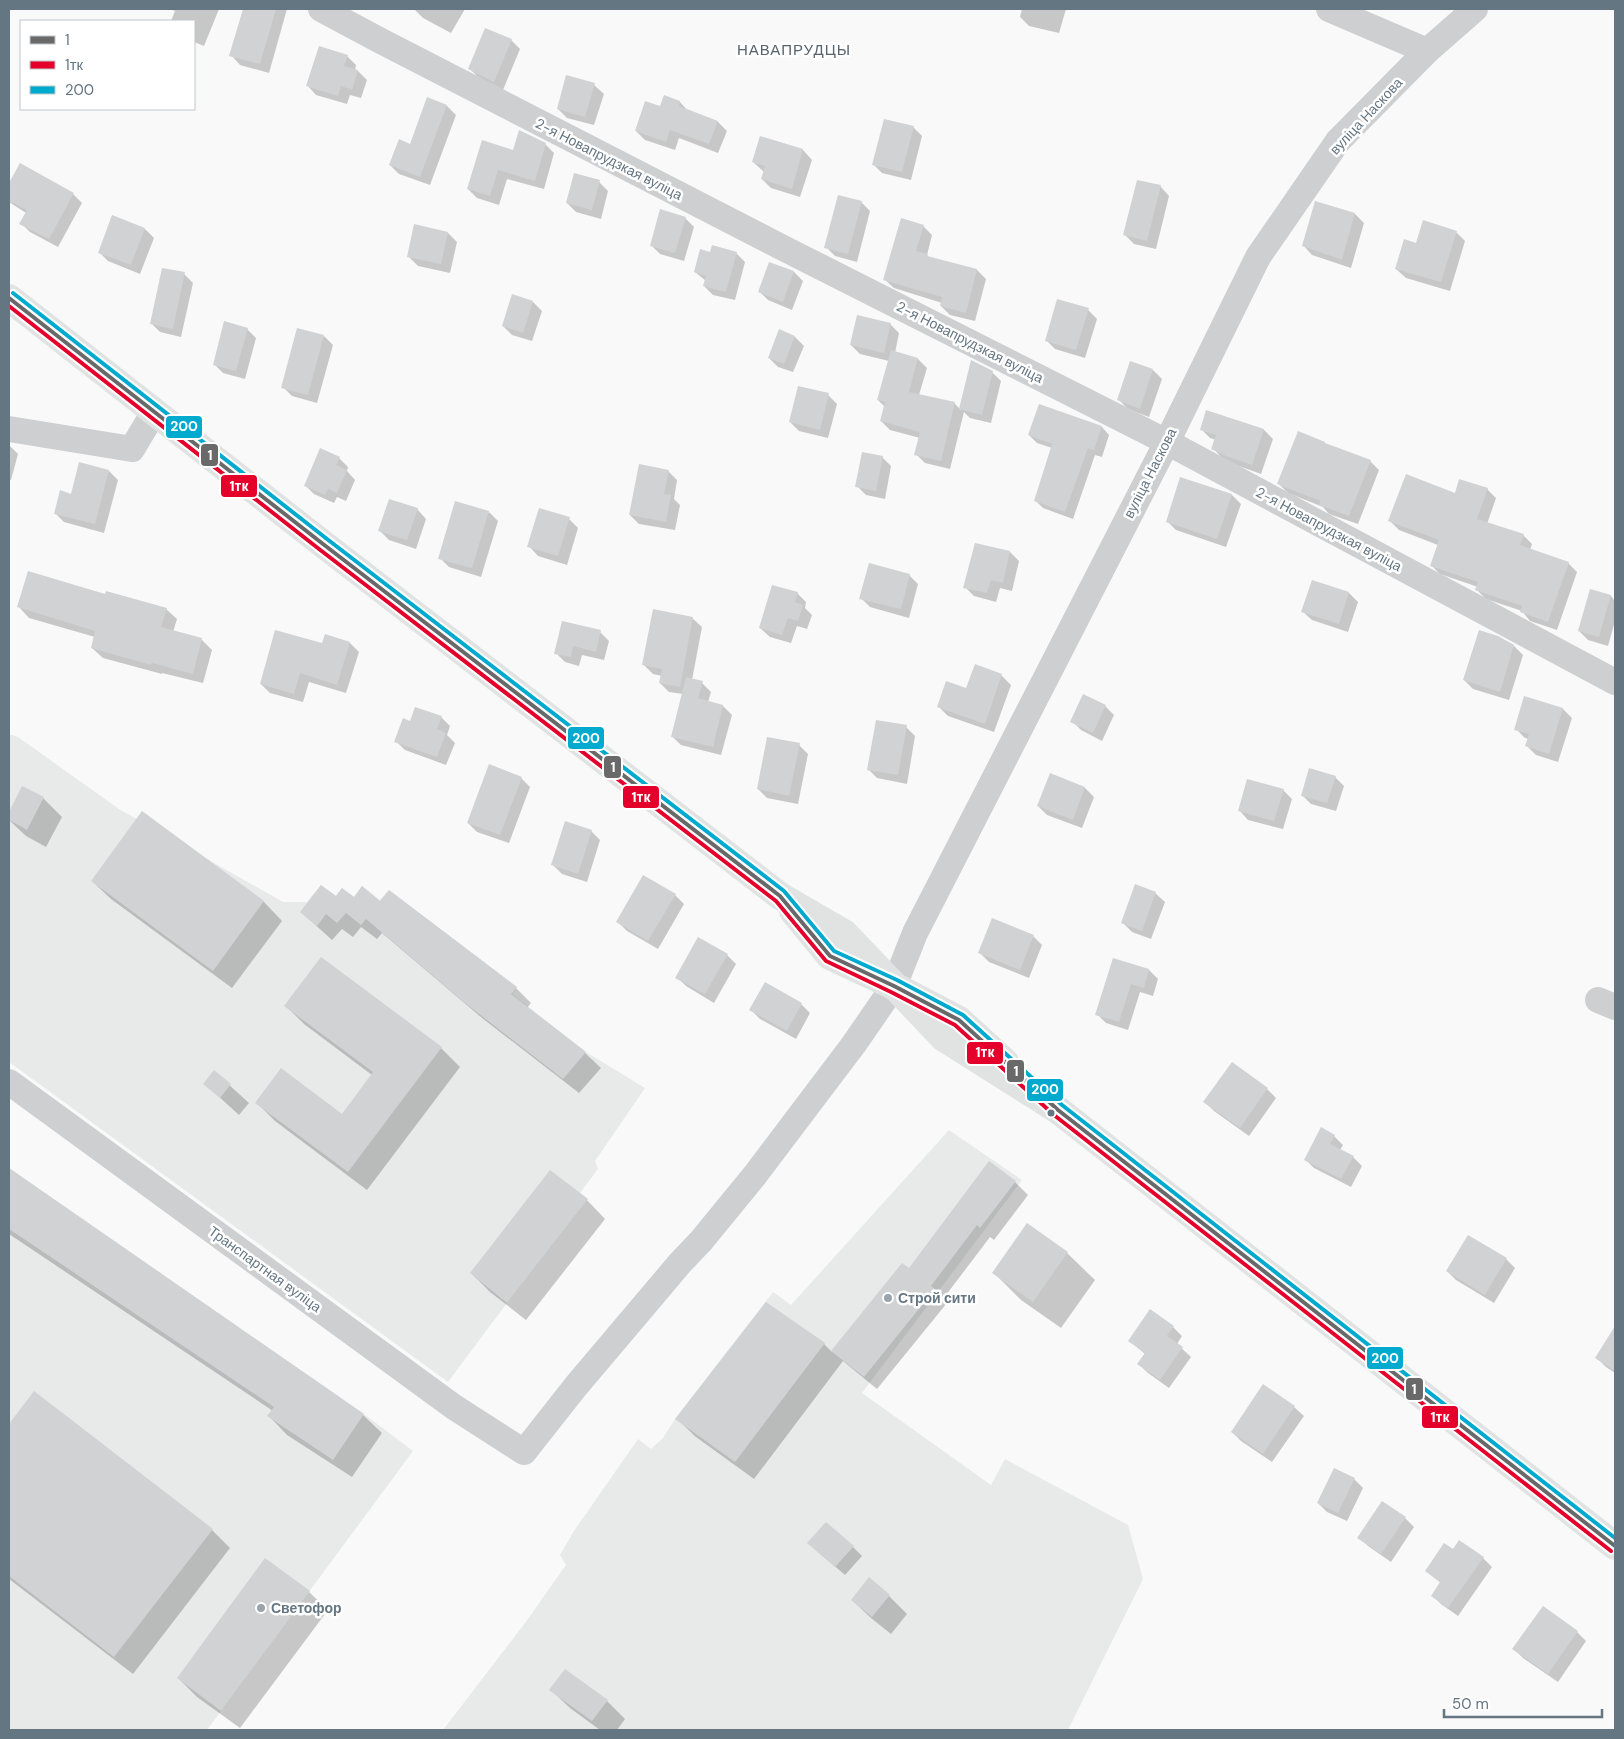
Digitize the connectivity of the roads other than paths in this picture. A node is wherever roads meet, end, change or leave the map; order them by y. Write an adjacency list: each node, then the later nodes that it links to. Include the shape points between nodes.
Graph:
1 (321, 9): 8 (street, 2-я Новапрудзкая вуліца)
2 (1329, 9): 4 (street)
3 (1475, 9): 4 (street, вуліца Наскова)
4 (1427, 51): 8 (street, вуліца Наскова, via 1338,141 1258,257)
5 (9, 298): 6 (main road)
6 (154, 412): 7 (street, via 132,449); 10 (main road, via 780,896 844,933)
7 (9, 429)
8 (1167, 442): 9 (street, 2-я Новапрудзкая вуліца); 10 (street, вуліца Наскова, via 915,933)
9 (1615, 682)
10 (894, 986): 12 (street, вуліца Наскова, via 755,1175); 13 (main road, via 959,1020 1058,1110)
11 (9, 1082): 12 (street, Транспартная вуліца, via 454,1407)
12 (524, 1452)
13 (1615, 1546)

